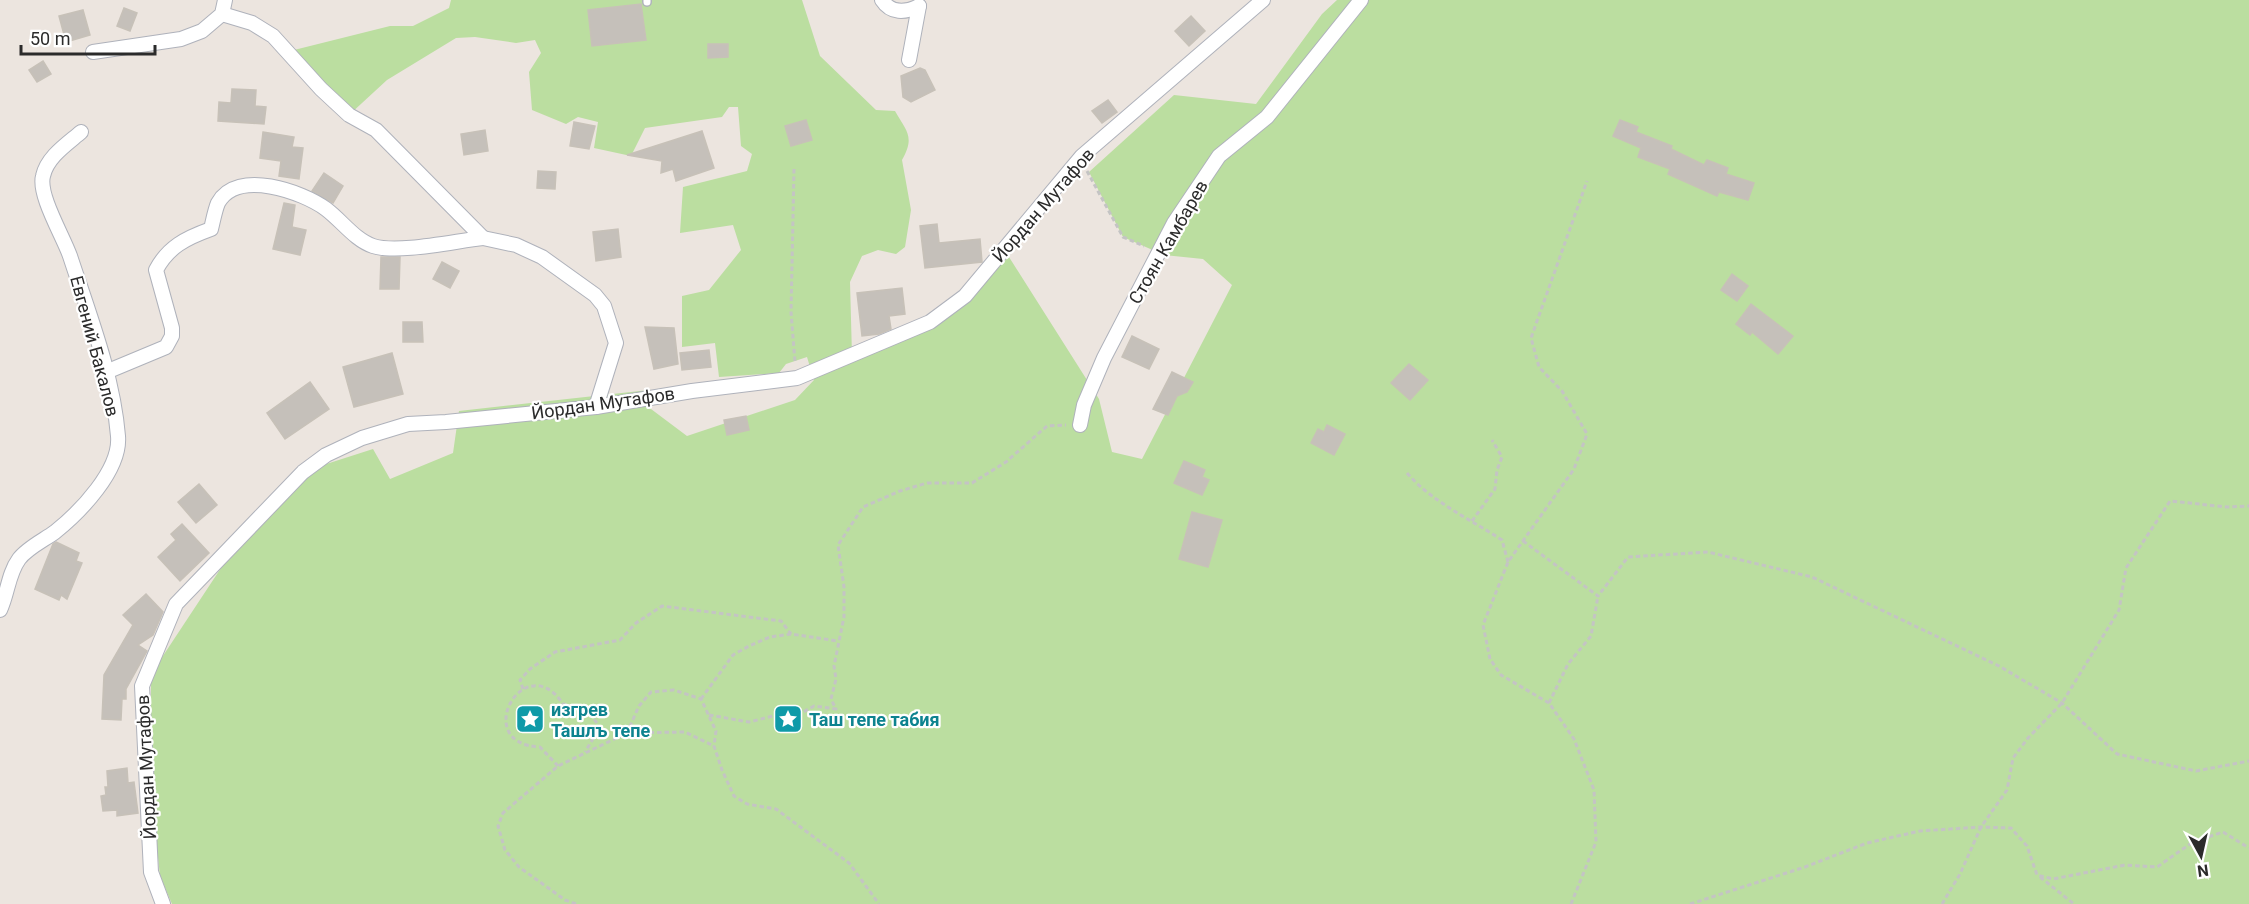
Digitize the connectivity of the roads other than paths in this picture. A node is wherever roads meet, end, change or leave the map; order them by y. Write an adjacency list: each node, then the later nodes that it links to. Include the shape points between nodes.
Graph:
1 (882, 0): 4 (street, via 897,11 909,11)
2 (1263, 0): 11 (street, Йордан Мутафов, via 1077,162 965,296 930,322 796,378)
3 (1361, 0): 12 (street, Стоян Камбарев, via 1267,117 1219,156 1174,223 1104,358)
4 (921, 3): 7 (street)
5 (224, 7): 6 (street, via 202,31 181,39); 9 (street, via 273,36 321,89 349,115 376,130)
6 (93, 52)
7 (909, 60)
8 (81, 132): 10 (street, Евгений Бакалов, via 47,164 42,192 69,253)
9 (483, 238): 10 (street, via 402,248 373,246 325,208 293,193 267,185 231,189 219,202 211,229 192,236 164,255 156,270 172,328 166,347); 11 (street, via 516,245 542,257 604,306 616,343)
10 (106, 372): 13 (street, Евгений Бакалов, via 118,440 114,460 96,492 56,531 20,558)
11 (596, 407): 14 (street, Йордан Мутафов, via 408,424 362,438 303,472 176,604 142,686 151,872)
12 (1080, 425)
13 (0, 610)
14 (163, 904)

